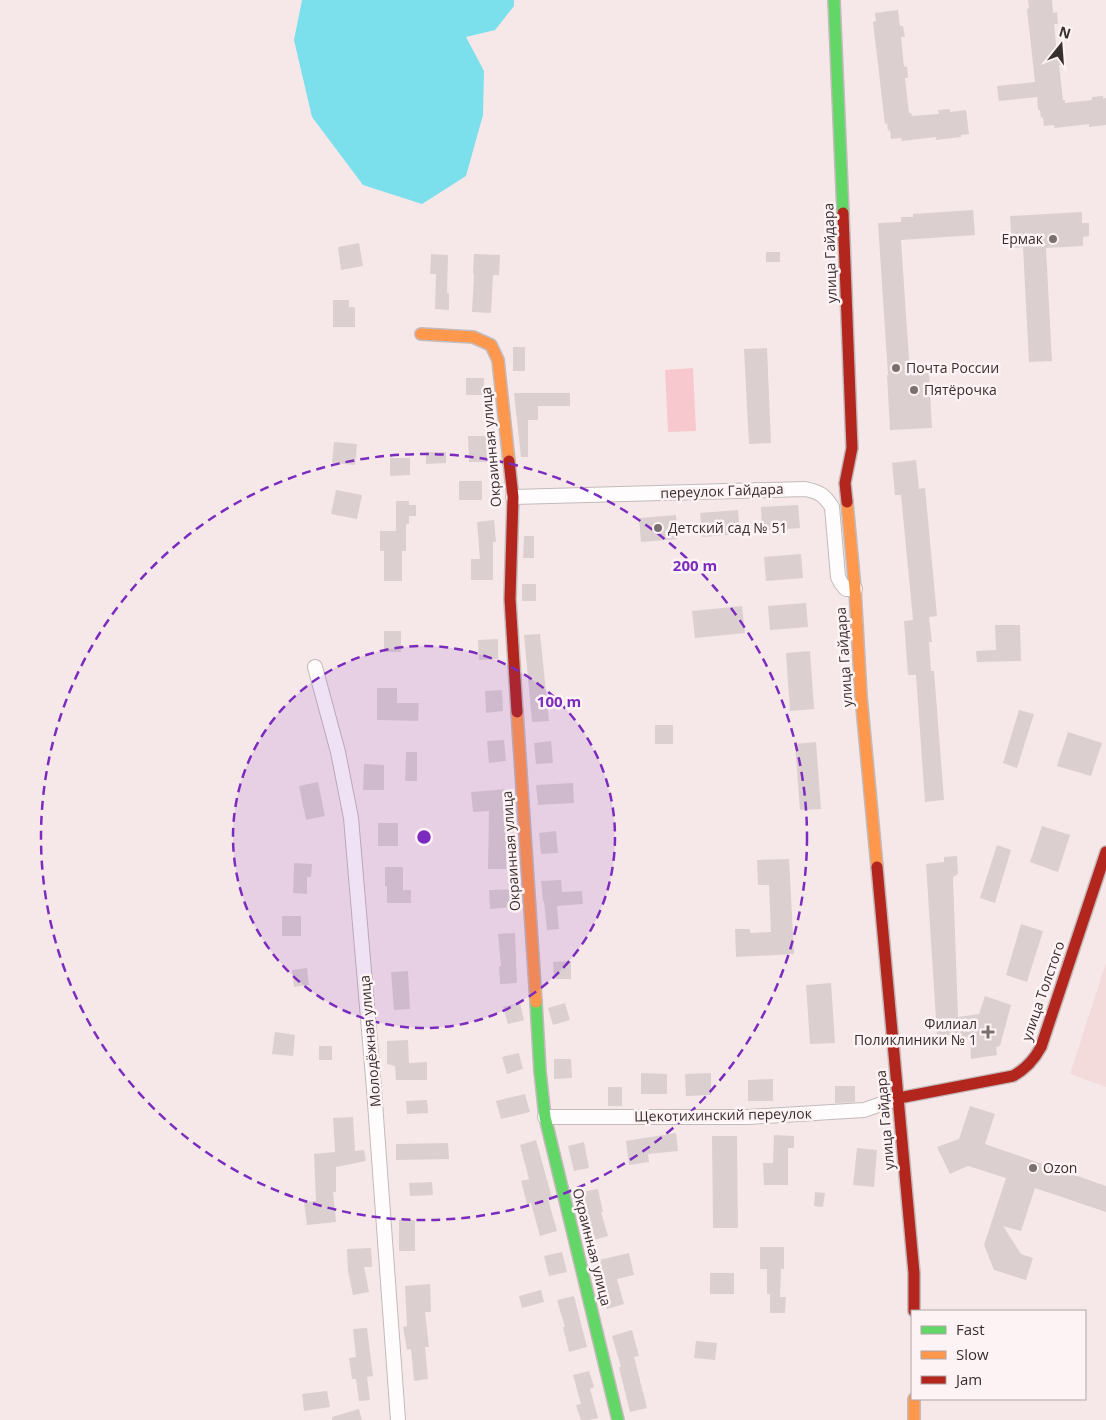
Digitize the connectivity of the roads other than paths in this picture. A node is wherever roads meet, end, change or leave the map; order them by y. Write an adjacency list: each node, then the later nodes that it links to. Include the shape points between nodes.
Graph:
1 (834, 0): 4 (street, улица Гайдара, via 852,448 845,483)
2 (421, 334): 3 (street, Окраинная улица, via 473,337 491,345 498,360)
3 (512, 497): 4 (street, переулок Гайдара, via 805,489 817,492 832,507 838,577 846,588); 8 (street, Окраинная улица, via 510,599)
4 (855, 589): 7 (street, улица Гайдара, via 861,696)
5 (314, 667): 11 (street, Молодёжная улица, via 338,752 351,818)
6 (1106, 852): 7 (street, улица Толстого, via 1041,1047 1026,1070 1013,1076)
7 (899, 1098): 8 (street, Щекотихинский переулок, via 864,1110 748,1118); 9 (street, улица Гайдара, via 914,1272)
8 (545, 1117): 12 (street, Окраинная улица)
9 (914, 1310)
10 (914, 1400): 13 (street)
11 (398, 1420)
12 (618, 1420)
13 (914, 1420)

